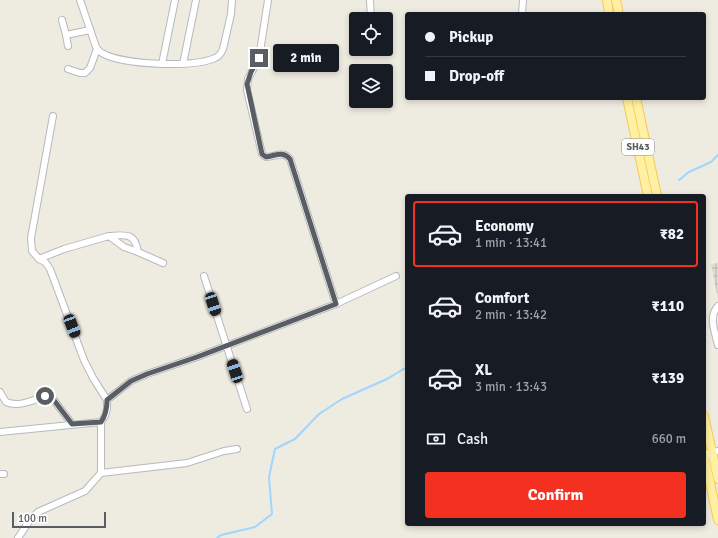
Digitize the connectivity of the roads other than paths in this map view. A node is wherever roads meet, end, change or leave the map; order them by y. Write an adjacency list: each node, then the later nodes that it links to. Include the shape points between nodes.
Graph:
1 (80, 0): 15 (street)
2 (175, 0): 19 (street)
3 (196, 0): 20 (street)
4 (232, 0): 20 (street, via 221,54 207,61)
5 (268, 0): 33 (street, via 259,58 248,79 247,90 262,154 266,157 284,154 290,159)
6 (370, 0): 10 (street)
7 (523, 0): 11 (street)
8 (608, 0): 12 (main road)
9 (616, 0): 13 (main road)
10 (371, 12)
11 (522, 12)
12 (610, 12)
13 (619, 12)
14 (62, 20): 16 (street)
15 (90, 30): 16 (street); 18 (street)
16 (66, 35): 17 (street)
17 (68, 46)
18 (97, 49): 19 (street, via 111,57); 21 (street, via 90,68 85,73)
19 (162, 64): 20 (street)
20 (183, 64)
21 (68, 69)
22 (627, 100): 25 (main road, SH43)
23 (636, 100): 26 (main road, SH43)
24 (52, 116): 29 (street, via 32,238 32,251)
25 (648, 194)
26 (657, 194)
27 (109, 236): 28 (street, via 124,247); 28 (street, via 132,237); 29 (street, via 57,251)
28 (138, 252): 30 (street)
29 (40, 259): 38 (street, via 50,269 84,360)
30 (163, 263)
31 (204, 276): 36 (street)
32 (396, 276): 33 (street)
33 (336, 304): 36 (street)
34 (718, 306): 35 (street, via 713,312 712,320)
35 (718, 345)
36 (227, 346): 38 (street, via 131,381); 39 (street)
37 (0, 392): 41 (street, via 6,402 13,404 48,395)
38 (107, 400): 40 (street, via 107,409)
39 (247, 409)
40 (101, 422): 41 (street); 47 (street)
41 (72, 424): 43 (street)
42 (706, 428): 45 (main road)
43 (0, 432)
44 (237, 449): 47 (street, via 186,463)
45 (710, 453): 46 (main road)
46 (713, 464): 48 (main road); 49 (main road)
47 (101, 473): 50 (street, via 85,491 38,512)
48 (718, 479)
49 (718, 520)
50 (18, 538)

